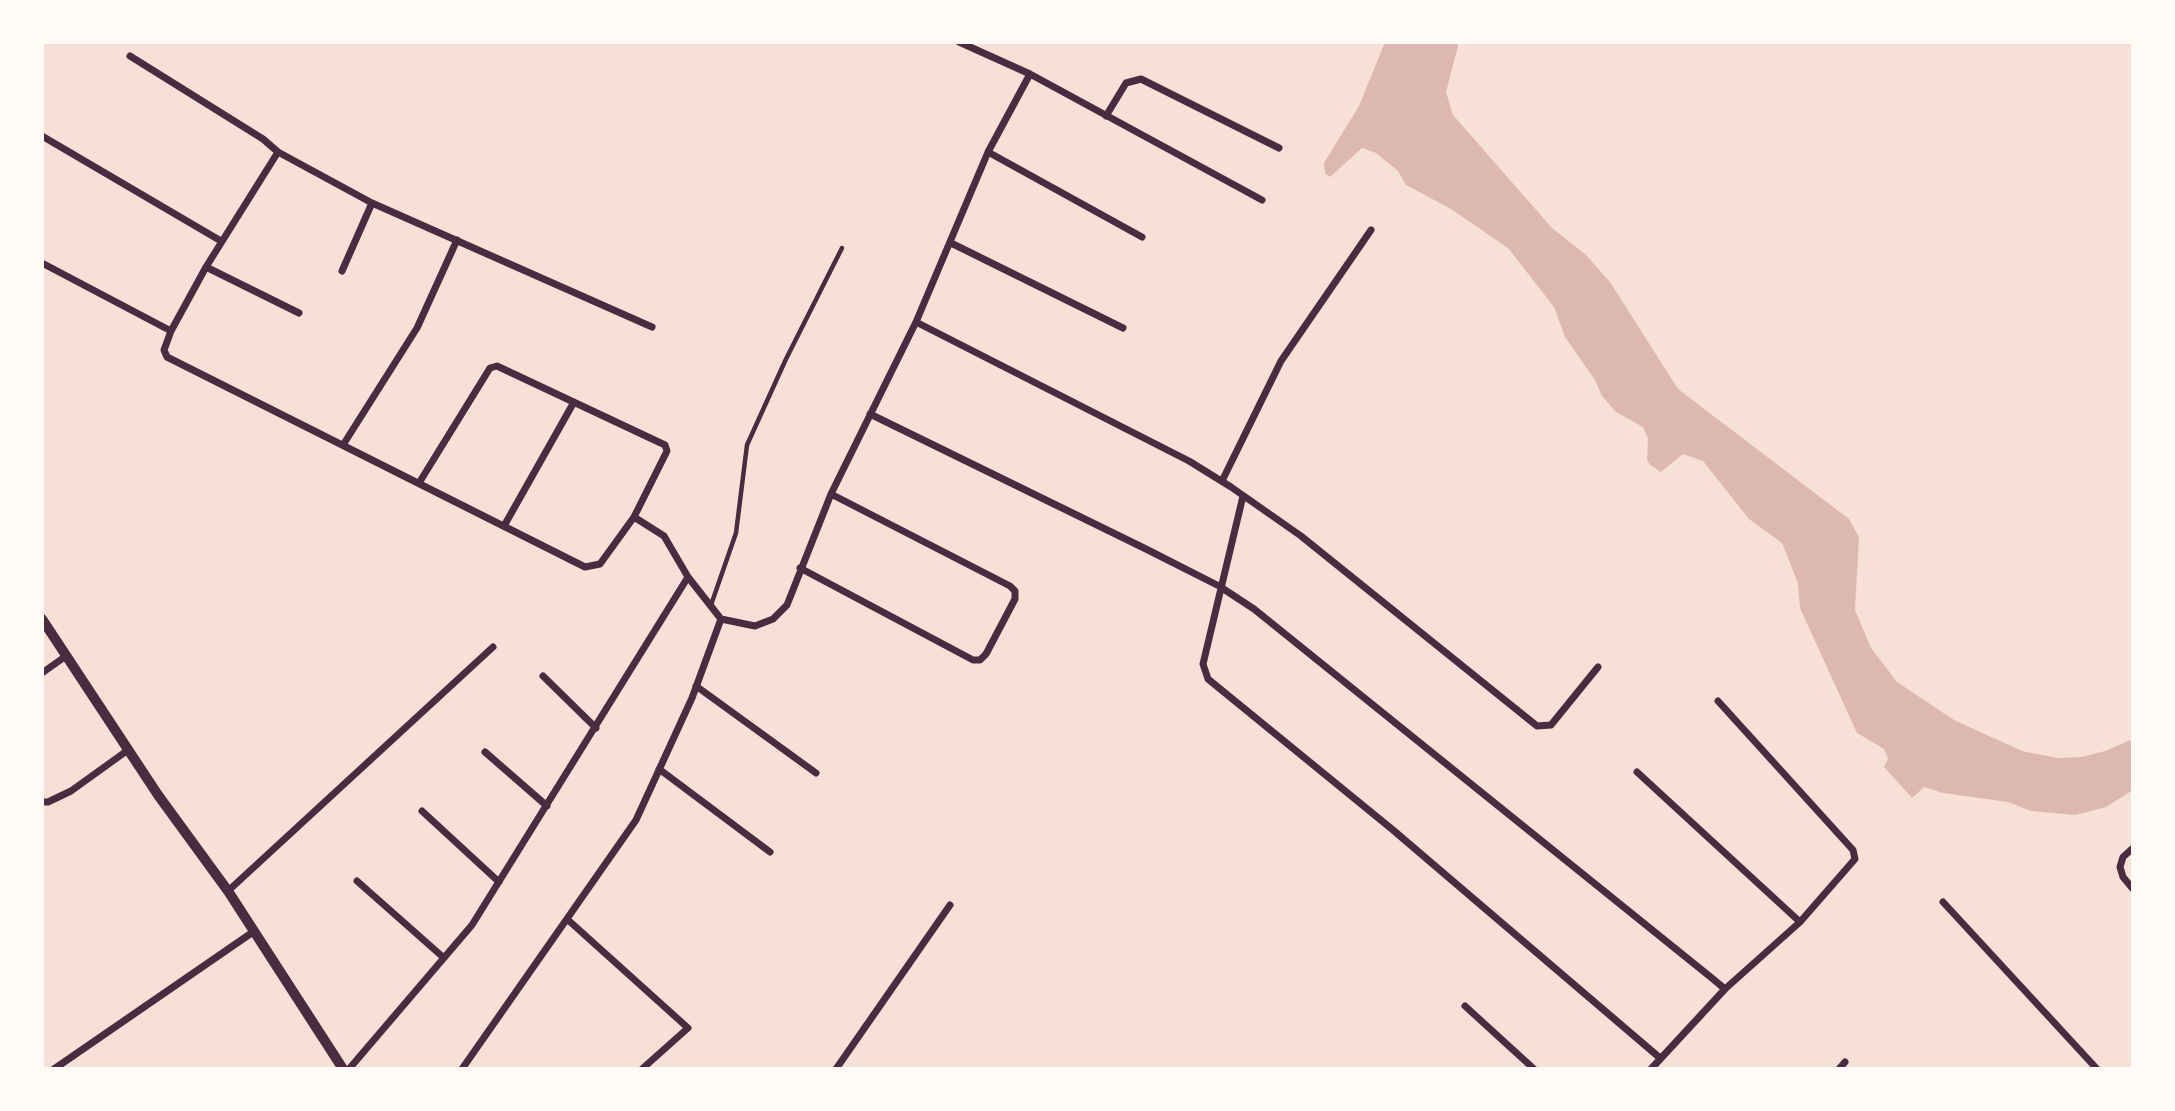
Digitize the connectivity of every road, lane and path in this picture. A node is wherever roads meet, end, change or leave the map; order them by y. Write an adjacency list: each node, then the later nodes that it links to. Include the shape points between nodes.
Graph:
1 (959, 42): 3 (street)
2 (130, 57): 7 (street)
3 (1030, 74): 4 (street); 8 (street)
4 (1106, 116): 6 (street, via 1126,83 1141,79); 9 (street)
5 (42, 136): 14 (street)
6 (1279, 148)
7 (278, 152): 10 (street); 14 (street)
8 (988, 152): 12 (street); 15 (street)
9 (1262, 200)
10 (372, 203): 13 (street); 19 (street)
11 (1371, 230): 28 (street, via 1281,361)
12 (1142, 237)
13 (457, 240): 22 (street); 27 (street, via 417,328)
14 (221, 242): 18 (street)
15 (951, 243): 21 (street); 23 (street)
16 (842, 248): 37 (lane, via 747,446 736,533)
17 (42, 264): 24 (street)
18 (205, 267): 20 (street); 24 (street)
19 (342, 271)
20 (299, 313)
21 (916, 322): 26 (street); 28 (street)
22 (652, 327)
23 (1123, 328)
24 (171, 331): 27 (street, via 164,350 167,357)
25 (574, 402): 29 (street, via 497,366 490,368); 32 (street, via 665,444 667,452); 33 (street)
26 (870, 414): 30 (street); 36 (street)
27 (343, 445): 29 (street)
28 (1222, 481): 31 (street)
29 (419, 483): 33 (street)
30 (831, 494): 34 (street); 34 (street, via 1010,586 1015,599 986,654 973,660)
31 (1244, 496): 36 (street); 42 (street, via 1301,536 1537,726 1551,725)
32 (634, 517): 33 (street, via 600,564 593,567); 35 (street, via 664,536)
33 (504, 526)
34 (800, 568): 38 (street, via 788,605 773,619 755,626)
35 (688, 577): 37 (street); 47 (street)
36 (1219, 586): 68 (street, via 1408,731); 70 (street, via 1203,663 1208,679)
37 (711, 606): 38 (street)
38 (721, 619): 45 (street)
39 (42, 620): 41 (street)
40 (493, 647): 61 (street)
41 (66, 656): 43 (street); 48 (street)
42 (1598, 667)
43 (42, 673)
44 (543, 676): 47 (street)
45 (696, 686): 50 (street); 52 (street)
46 (1718, 701): 65 (street, via 1853,850 1855,859 1847,870)
47 (596, 727): 54 (street)
48 (128, 750): 53 (street, via 71,791); 61 (street)
49 (485, 752): 54 (street)
50 (659, 769): 57 (street); 64 (street, via 636,820)
51 (1637, 772): 65 (street)
52 (816, 773)
53 (42, 802)
54 (547, 806): 59 (street)
55 (422, 811): 59 (street)
56 (2133, 848): 60 (street, via 2120,867)
57 (770, 852)
58 (357, 881): 67 (street)
59 (499, 882): 67 (street, via 472,925)
60 (2133, 889)
61 (228, 891): 66 (street)
62 (1944, 902): 81 (street)
63 (950, 905): 77 (street)
64 (567, 919): 75 (street); 76 (street, via 688,1028)
65 (1800, 922): 68 (street)
66 (253, 932): 72 (street); 73 (street)
67 (443, 958): 74 (street)
68 (1725, 989): 70 (street)
69 (1465, 1006): 78 (street)
70 (1660, 1058): 79 (street)
71 (1845, 1062): 80 (street)
72 (54, 1069)
73 (343, 1069)
74 (349, 1069)
75 (462, 1069)
76 (642, 1069)
77 (836, 1069)
78 (1534, 1069)
79 (1651, 1069)
80 (1839, 1069)
81 (2097, 1069)

